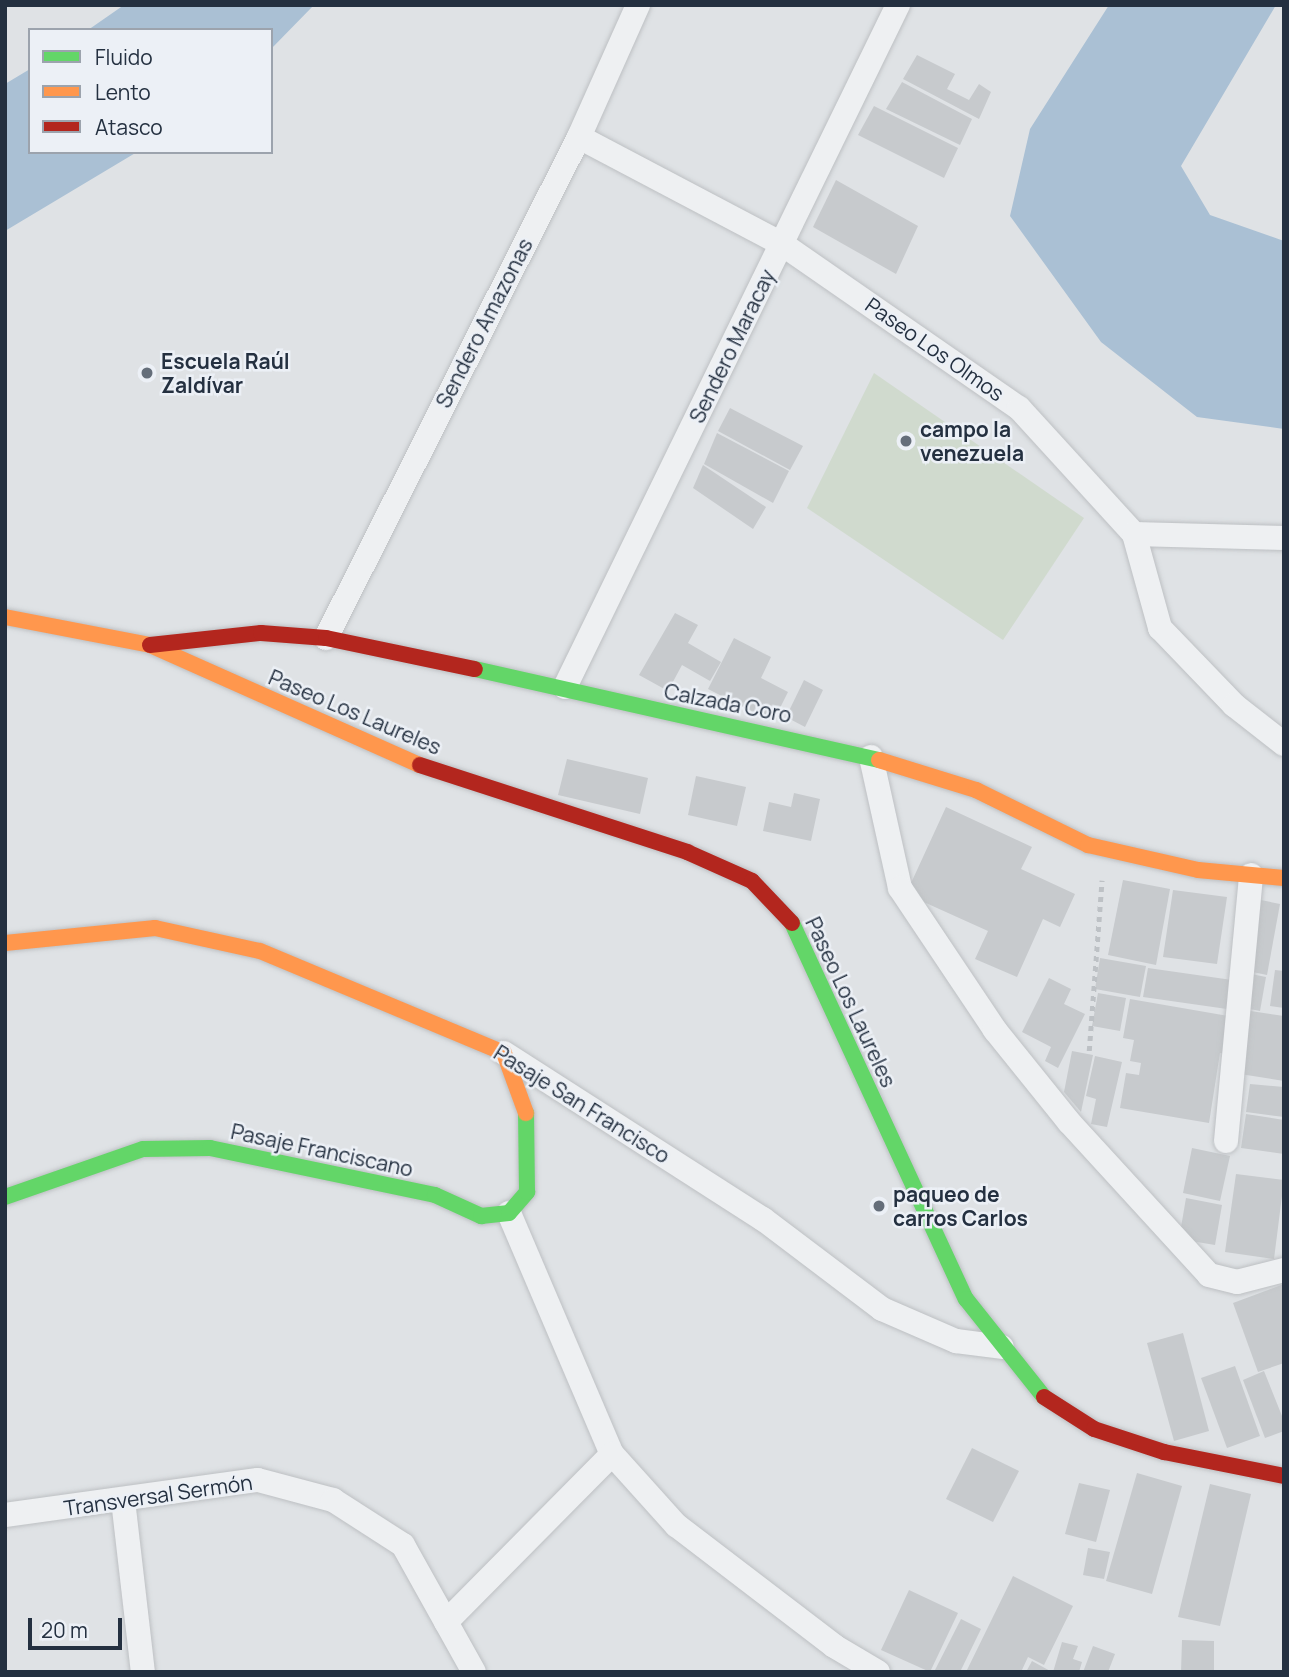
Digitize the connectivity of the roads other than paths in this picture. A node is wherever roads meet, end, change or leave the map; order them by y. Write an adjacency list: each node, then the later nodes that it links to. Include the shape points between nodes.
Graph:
1 (638, 5): 3 (street, Sendero Amazonas)
2 (898, 5): 4 (street, Sendero Maracay)
3 (579, 137): 4 (street, Paseo Los Olmos); 8 (street, Sendero Amazonas)
4 (782, 244): 5 (street, Paseo Los Olmos, via 1019,408); 10 (street, Sendero Maracay)
5 (1134, 534): 6 (street); 11 (street, Paseo Los Olmos, via 1160,628 1234,705)
6 (1284, 538)
7 (5, 617): 9 (street, Paseo Los Laureles)
8 (326, 638): 9 (street, Calzada Coro, via 261,634); 10 (street, Calzada Coro)
9 (150, 645): 21 (street, Paseo Los Laureles, via 422,766 687,852 752,881 786,913 966,1299)
10 (565, 687): 12 (street, Calzada Coro)
11 (1284, 744)
12 (870, 757): 13 (street, Calzada Coro, via 976,790 1104,848); 20 (street, via 900,888 995,1030 1061,1112 1209,1275 1237,1282)
13 (1251, 875): 14 (street, Calzada Coro); 17 (street)
14 (1284, 878)
15 (5, 943): 16 (street, Pasaje San Francisco, via 97,929 155,928 214,937)
16 (504, 1053): 19 (street, via 524,1099 531,1144 527,1192); 21 (street, Pasaje San Francisco, via 763,1219 883,1309 956,1341)
17 (1226, 1140)
18 (5, 1197): 19 (street, Pasaje Franciscano, via 143,1149 210,1149 435,1195 481,1216)
19 (509, 1213): 22 (street)
20 (1284, 1270)
21 (1002, 1347): 23 (street, Paseo Los Laureles, via 1035,1391 1094,1429 1164,1452)
22 (612, 1454): 26 (street); 29 (street, via 676,1525 834,1646)
23 (1284, 1476)
24 (123, 1500): 25 (street, Transversal Sermón); 26 (street, Transversal Sermón, via 258,1480 333,1500 403,1545); 27 (street)
25 (5, 1516)
26 (446, 1622): 28 (street, Transversal Sermón)
27 (144, 1672)
28 (474, 1672)
29 (878, 1672)

